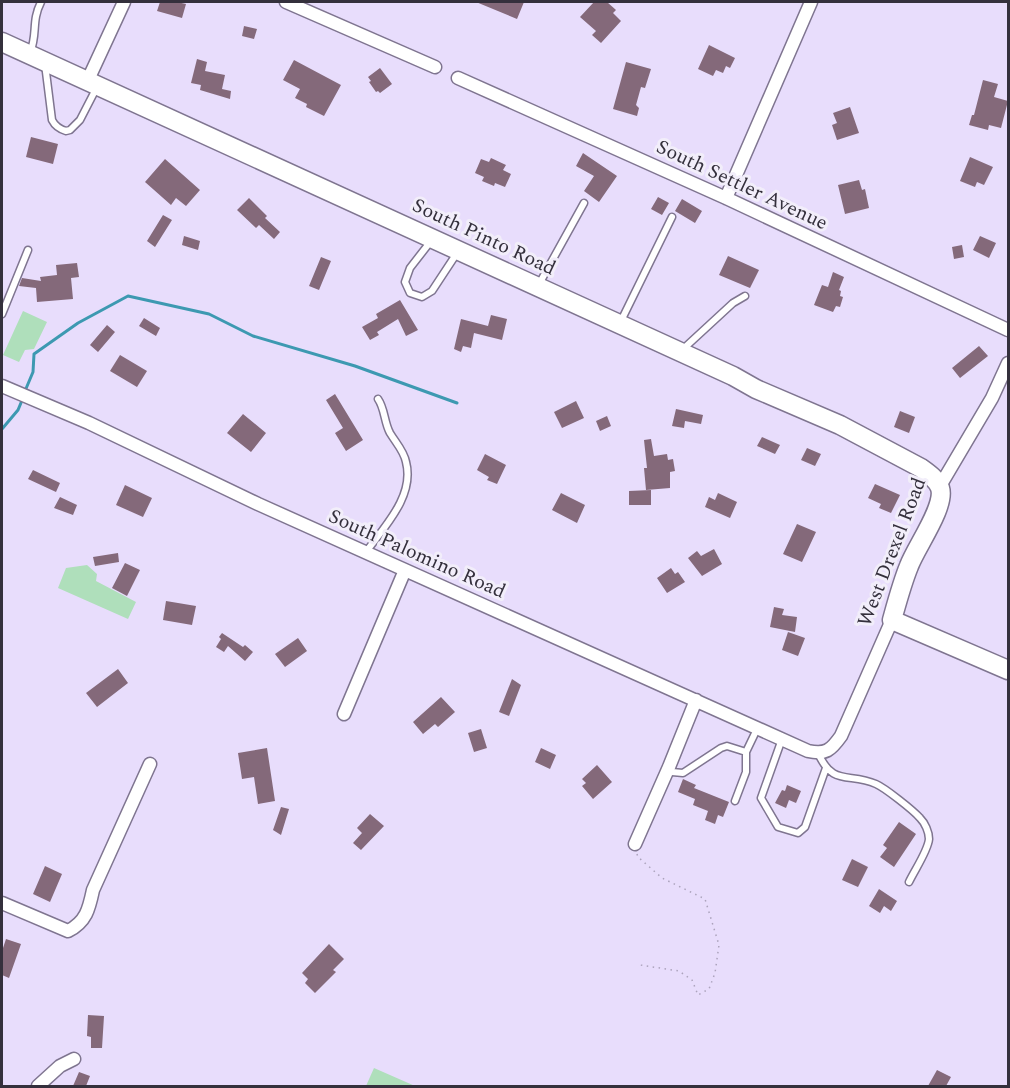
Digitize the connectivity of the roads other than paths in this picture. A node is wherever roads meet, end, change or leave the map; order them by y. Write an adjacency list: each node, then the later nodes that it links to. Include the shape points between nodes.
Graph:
1 (41, 2): 6 (lane, via 34,20)
2 (124, 2): 9 (street)
3 (286, 2): 7 (street)
4 (811, 2): 10 (street)
5 (2, 42): 6 (street, South Pinto Road)
6 (37, 58): 9 (street, South Pinto Road); 9 (lane, via 52,120 60,129 75,127)
7 (435, 67)
8 (458, 78): 10 (street, South Settler Avenue)
9 (92, 84): 13 (street, South Pinto Road)
10 (726, 198): 20 (street, South Settler Avenue)
11 (584, 203): 16 (lane)
12 (672, 217): 19 (lane)
13 (433, 237): 15 (street, South Pinto Road); 15 (lane, via 410,268 405,282 410,293 422,297 432,291)
14 (28, 250): 18 (lane)
15 (459, 250): 16 (street, South Pinto Road)
16 (538, 287): 19 (street, South Pinto Road)
17 (746, 296): 21 (lane)
18 (2, 314)
19 (619, 324): 21 (street, South Pinto Road)
20 (1008, 330)
21 (679, 352): 25 (street, South Pinto Road, via 840,425 921,468)
22 (1008, 363): 25 (street, West Drexel Road)
23 (2, 386): 26 (street, South Palomino Road)
24 (378, 399): 26 (lane, via 389,432 406,462 407,484 398,508)
25 (940, 486): 28 (street, West Drexel Road, via 938,507 909,566)
26 (366, 552): 27 (street, South Palomino Road)
27 (405, 570): 30 (street, South Palomino Road); 31 (street)
28 (892, 620): 29 (street); 35 (street, West Drexel Road, via 841,736 834,746)
29 (1008, 670)
30 (696, 699): 32 (street, South Palomino Road); 37 (street)
31 (344, 714)
32 (758, 728): 33 (street, South Palomino Road); 34 (lane)
33 (782, 738): 35 (street, South Palomino Road); 38 (lane, via 761,798 778,827 798,833 805,827)
34 (746, 752): 37 (lane, via 727,746 683,773 672,772); 39 (lane, via 746,772)
35 (818, 753): 38 (lane)
36 (150, 764): 42 (street, via 80,925 68,931)
37 (669, 767): 40 (street)
38 (826, 768): 41 (lane, via 838,776 875,783 921,819 929,841)
39 (735, 801)
40 (635, 844)
41 (909, 882)
42 (2, 903)
43 (74, 1059): 44 (street)
44 (38, 1086)

